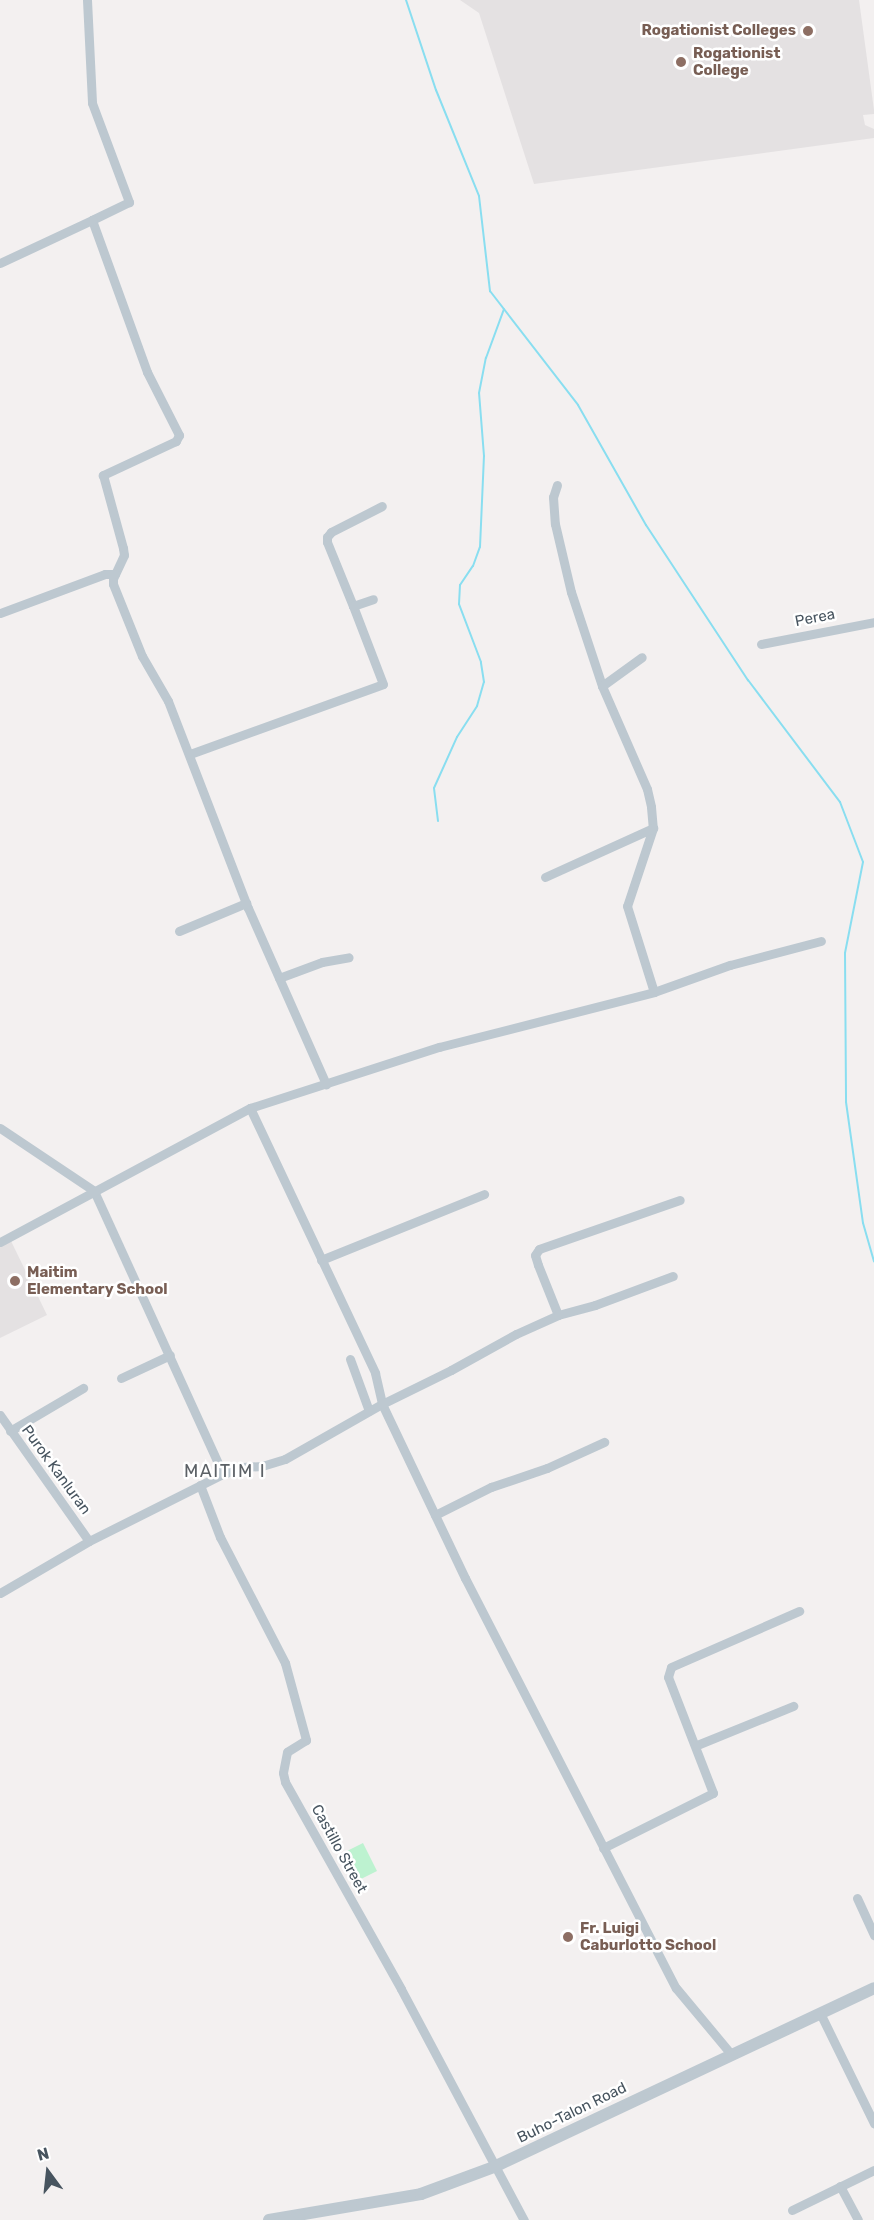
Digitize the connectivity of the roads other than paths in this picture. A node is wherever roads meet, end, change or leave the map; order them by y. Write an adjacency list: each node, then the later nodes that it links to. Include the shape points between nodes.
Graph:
1 (87, 0): 2 (street, via 92,103 129,202)
2 (92, 220): 3 (street); 6 (street, via 147,372 179,435 176,441 103,475 123,548)
3 (0, 262)
4 (557, 485): 13 (street, via 553,497 562,561)
5 (382, 506): 8 (street, via 327,537)
6 (115, 574): 9 (street, via 105,574); 14 (street, via 113,584 122,609)
7 (373, 599): 8 (street)
8 (353, 606): 14 (street, via 382,684)
9 (0, 614)
10 (874, 622): 11 (street, Perea)
11 (761, 644)
12 (642, 657): 13 (street)
13 (602, 686): 15 (street, via 647,789)
14 (190, 754): 17 (street)
15 (653, 828): 16 (street); 22 (street, via 627,906)
16 (545, 877)
17 (246, 903): 18 (street); 21 (street)
18 (179, 931)
19 (821, 941): 22 (street, via 730,965)
20 (349, 957): 21 (street)
21 (279, 978): 23 (street)
22 (654, 992): 23 (street, via 479,1035)
23 (326, 1084): 24 (street)
24 (250, 1108): 26 (street); 30 (street)
25 (0, 1128): 26 (street)
26 (94, 1191): 29 (street); 33 (street)
27 (484, 1194): 30 (street)
28 (680, 1200): 32 (street, via 539,1249 535,1255)
29 (0, 1242)
30 (321, 1260): 37 (street, via 375,1373)
31 (673, 1276): 32 (street)
32 (558, 1315): 37 (street)
33 (170, 1355): 35 (street); 42 (street)
34 (350, 1359): 38 (street)
35 (121, 1378)
36 (84, 1388): 40 (street)
37 (382, 1404): 38 (street); 44 (street)
38 (369, 1411): 42 (street, via 285,1459)
39 (0, 1415): 40 (street, Purok Kanluran)
40 (10, 1431): 45 (street, Purok Kanluran)
41 (604, 1442): 44 (street, via 547,1468 491,1487)
42 (223, 1474): 43 (street)
43 (200, 1485): 45 (street); 57 (street, Castillo Street, via 220,1537 285,1663 306,1740 287,1752 285,1782 401,1989)
44 (435, 1515): 50 (street)
45 (89, 1541): 46 (street)
46 (0, 1593)
47 (799, 1611): 49 (street, via 671,1667 668,1677)
48 (793, 1706): 49 (street)
49 (697, 1745): 50 (street, via 713,1793)
50 (603, 1848): 55 (street, via 676,1988)
51 (857, 1898): 52 (street)
52 (874, 1935)
53 (874, 1988): 54 (street, Buho-Talon Road)
54 (820, 2013): 55 (street, Buho-Talon Road); 56 (street)
55 (730, 2054): 57 (street, Buho-Talon Road)
56 (874, 2122)
57 (494, 2167): 61 (street, Buho-Talon Road, via 421,2194); 62 (street, Castillo Street)
58 (874, 2170): 59 (street)
59 (840, 2186): 60 (street); 63 (street)
60 (792, 2210)
61 (269, 2220)
62 (524, 2220)
63 (858, 2220)

